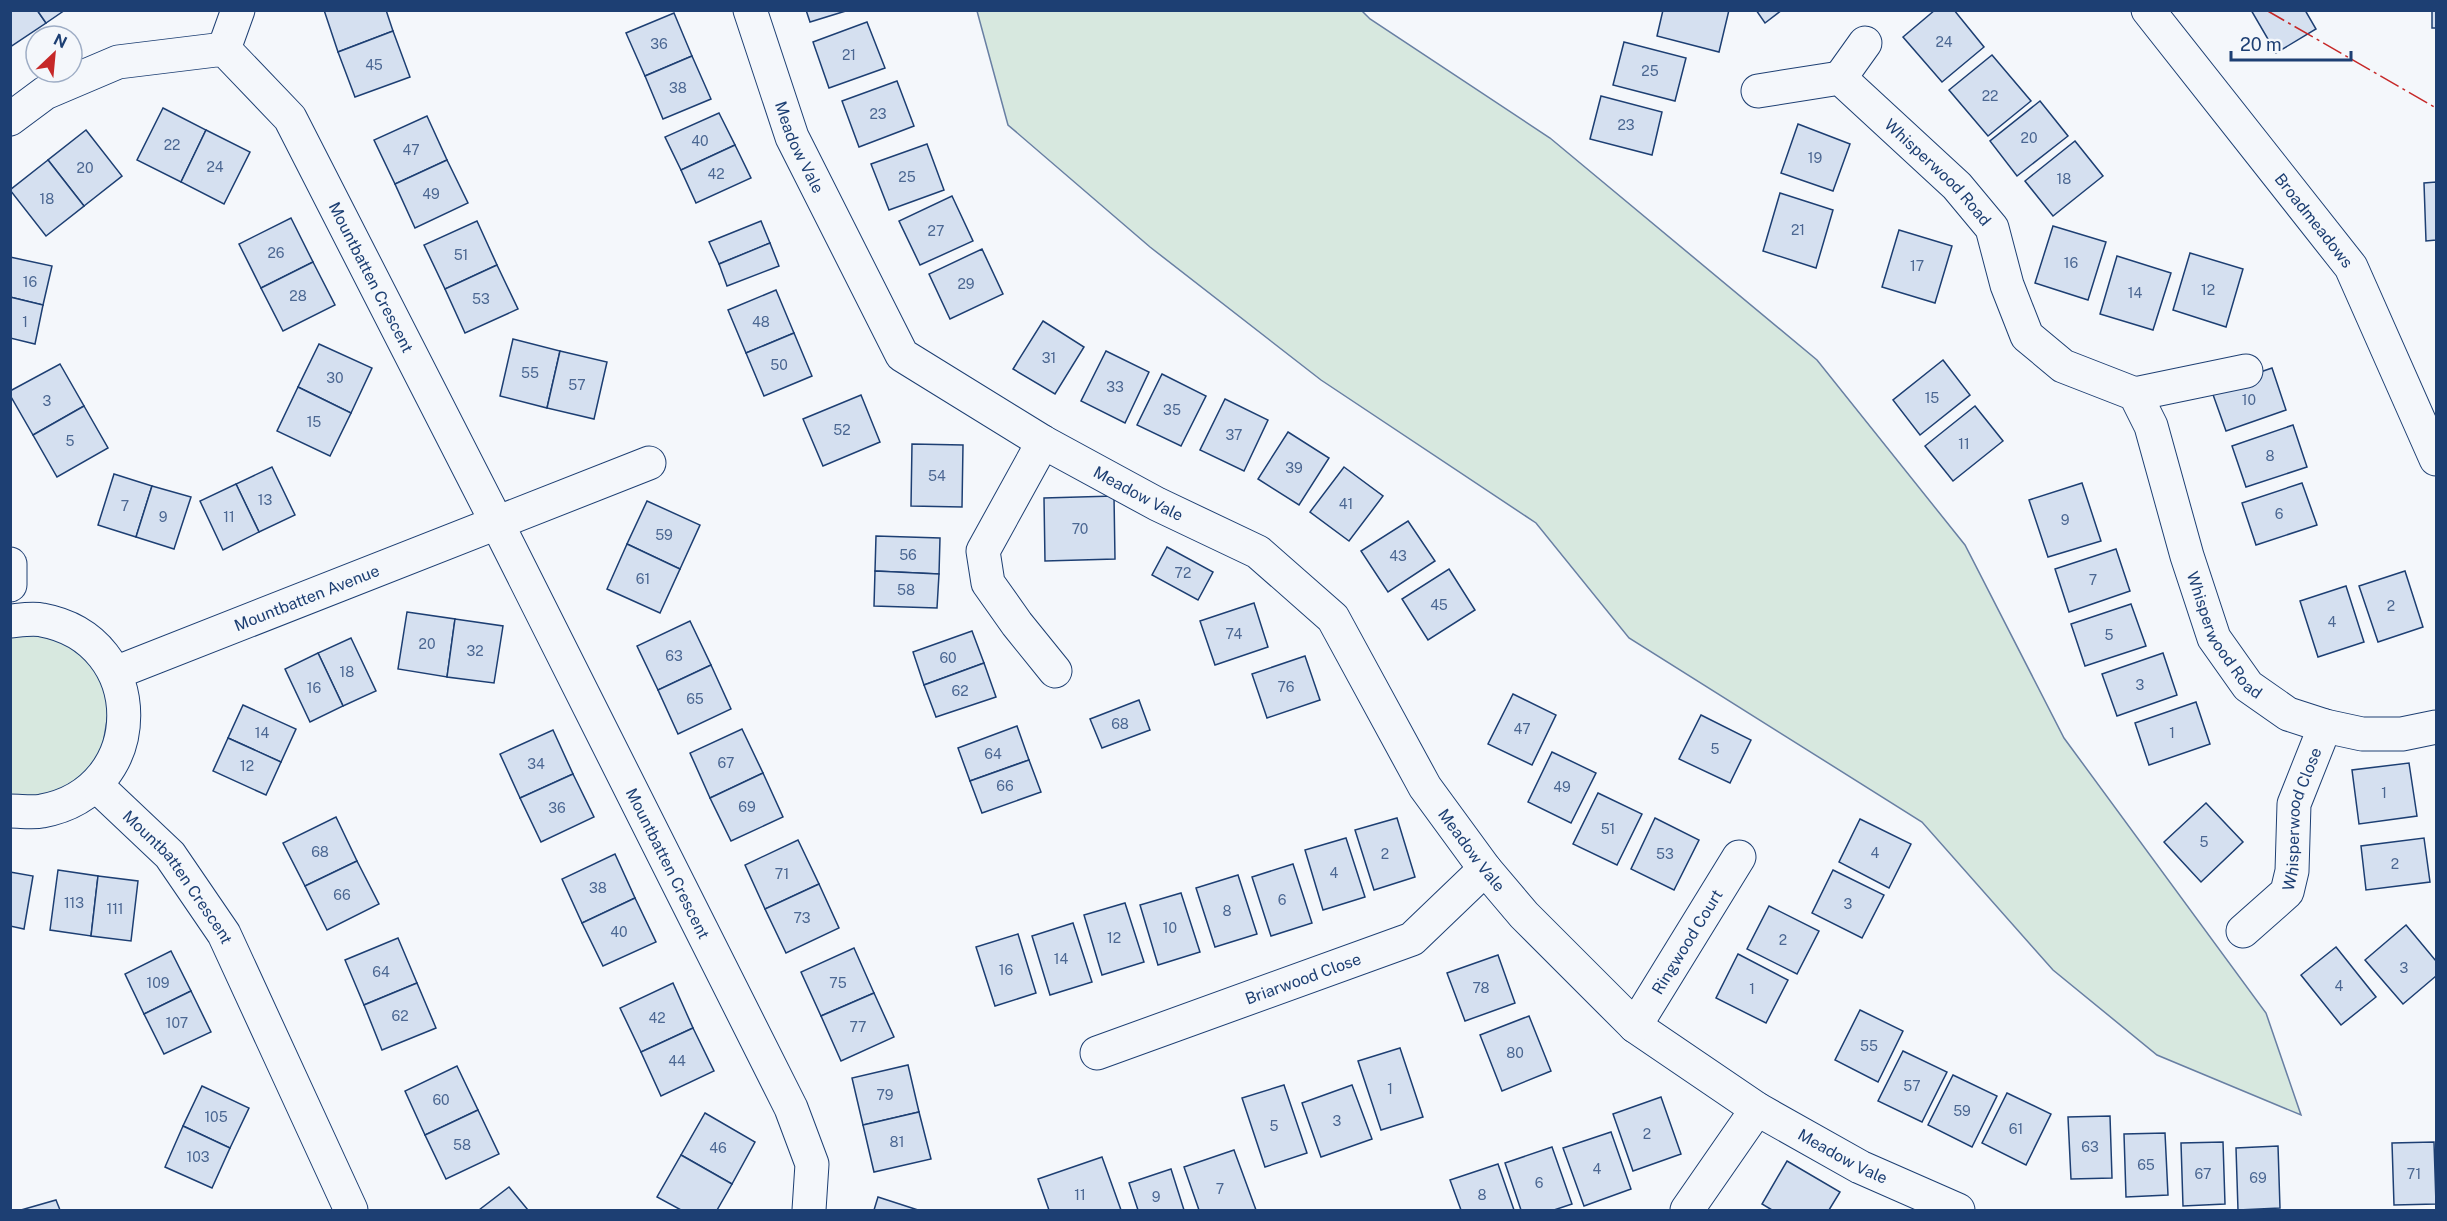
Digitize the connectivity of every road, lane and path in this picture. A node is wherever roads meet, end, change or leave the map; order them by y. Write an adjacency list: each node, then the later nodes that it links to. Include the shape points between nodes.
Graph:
1 (238, 10): 5 (street)
2 (750, 10): 11 (street, Meadow Vale, via 792,138 902,355)
3 (2149, 11): 12 (street, Broadmeadows, via 2351,267)
4 (1865, 43): 6 (street)
5 (224, 49): 8 (street, via 118,62 45,93); 14 (street, Mountbatten Crescent, via 290,118)
6 (1840, 78): 7 (street); 10 (street, Whisperwood Road, via 1957,186 1992,228 2007,285 2027,336 2062,366)
7 (1758, 91)
8 (10, 119)
9 (2246, 370): 10 (street)
10 (2135, 394): 20 (street, Whisperwood Road, via 2151,426 2214,638 2248,686 2288,714)
11 (1043, 442): 18 (street, via 983,551 988,583); 25 (street, Meadow Vale, via 1258,552 1333,618 1425,787)
12 (2436, 459)
13 (648, 463): 14 (street)
14 (497, 523): 19 (street, Mountbatten Avenue); 31 (street, Mountbatten Crescent, via 791,1108 812,1164)
15 (10, 564): 16 (street)
16 (10, 585)
17 (10, 621): 19 (street, via 41,619 71,629 98,649)
18 (1055, 670)
19 (115, 674): 22 (street, via 125,706 124,731 113,763)
20 (2325, 726): 21 (street, Whisperwood Road, via 2362,734 2402,734); 26 (street, Whisperwood Close, via 2294,804 2292,871 2287,892)
21 (2436, 728)
22 (96, 785): 23 (street, via 69,804 41,812); 30 (street, Mountbatten Crescent, via 170,855 224,934)
23 (10, 810)
24 (1739, 858): 27 (street, Ringwood Court)
25 (1485, 869): 27 (street, Meadow Vale, via 1524,915); 28 (street, Briarwood Close, via 1412,939)
26 (2243, 932)
27 (1635, 1026): 29 (street, Meadow Vale)
28 (1097, 1053)
29 (1757, 1109): 32 (street); 33 (street, Meadow Vale, via 1860,1167)
30 (351, 1210)
31 (809, 1210)
32 (1687, 1210)
33 (1958, 1210)

